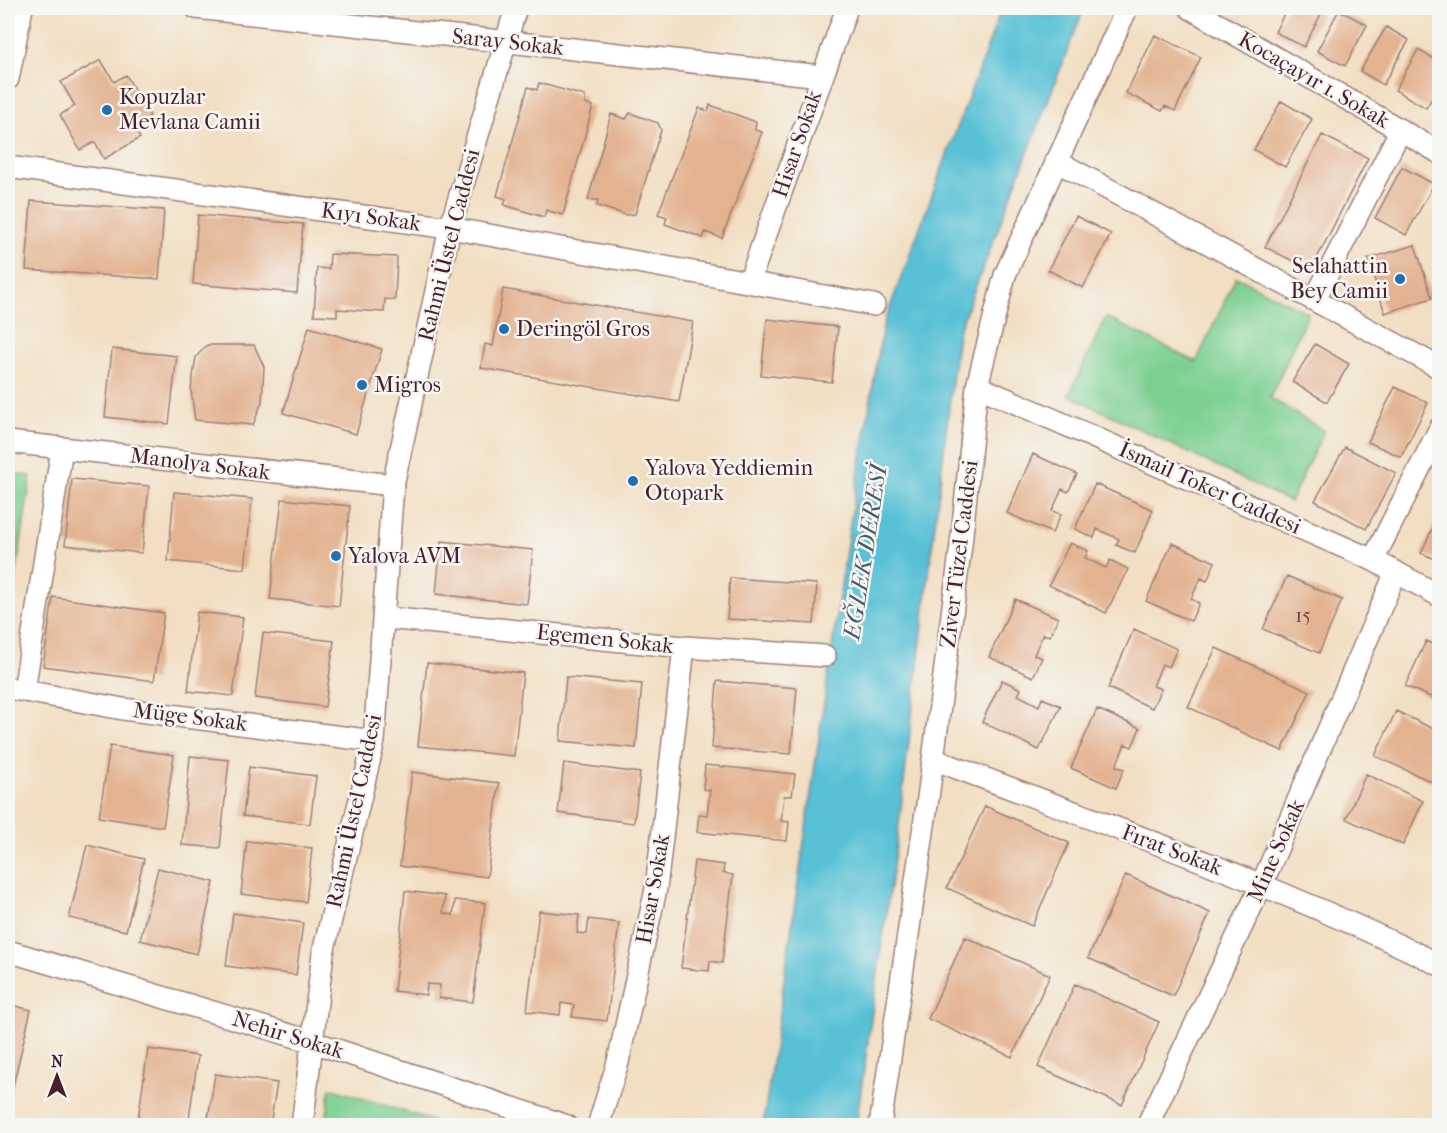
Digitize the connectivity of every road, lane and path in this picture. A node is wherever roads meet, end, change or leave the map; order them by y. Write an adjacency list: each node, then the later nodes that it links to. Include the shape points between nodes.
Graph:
1 (22, 8): 10 (street)
2 (196, 8): 7 (street, Saray Sokak)
3 (516, 8): 8 (street, Rahmi Üstel Caddesi)
4 (847, 8): 9 (street, Hisar Sokak)
5 (1127, 8): 13 (street, Ziver Tüzel Caddesi)
6 (1190, 8): 11 (street, Kocaçayır 1. Sokak)
7 (271, 11): 8 (street, Saray Sokak)
8 (505, 41): 9 (street, Saray Sokak); 15 (street, Rahmi Üstel Caddesi)
9 (821, 76): 16 (street, Hisar Sokak)
10 (8, 79)
11 (1401, 131): 12 (street, Kocaçayır 1. Sokak); 17 (street)
12 (1440, 153)
13 (1056, 161): 17 (street); 20 (street, Ziver Tüzel Caddesi, via 1005,275)
14 (8, 167): 15 (street, Kıyı Sokak)
15 (450, 228): 16 (street, Kıyı Sokak); 24 (street, Rahmi Üstel Caddesi)
16 (749, 282): 18 (street, Kıyı Sokak)
17 (1315, 299): 19 (street)
18 (874, 305)
19 (1440, 368)
20 (977, 386): 25 (street, İsmail Toker Caddesi); 33 (street, Ziver Tüzel Caddesi)
21 (1440, 428): 25 (street)
22 (8, 442): 23 (street, Manolya Sokak)
23 (62, 448): 24 (street, Manolya Sokak); 31 (street)
24 (393, 485): 28 (street, Rahmi Üstel Caddesi)
25 (1373, 560): 26 (street, İsmail Toker Caddesi)
26 (1396, 572): 27 (street, İsmail Toker Caddesi); 34 (street, Mine Sokak)
27 (1440, 596)
28 (385, 618): 29 (street, Egemen Sokak); 32 (street, Rahmi Üstel Caddesi)
29 (684, 647): 30 (street, Egemen Sokak); 40 (street, Hisar Sokak, via 656,889 618,1062)
30 (825, 656)
31 (16, 689): 32 (street, Müge Sokak, via 123,709)
32 (374, 741): 37 (street, Rahmi Üstel Caddesi, via 323,953)
33 (933, 759): 34 (street, Fırat Sokak); 41 (street, Ziver Tüzel Caddesi)
34 (1262, 884): 36 (street, Fırat Sokak); 42 (street, Mine Sokak)
35 (8, 951): 37 (street, Nehir Sokak)
36 (1440, 965)
37 (313, 1042): 38 (street, Rahmi Üstel Caddesi); 39 (street, Nehir Sokak)
38 (302, 1125)
39 (567, 1125)
40 (598, 1125)
41 (880, 1125)
42 (1147, 1125)

